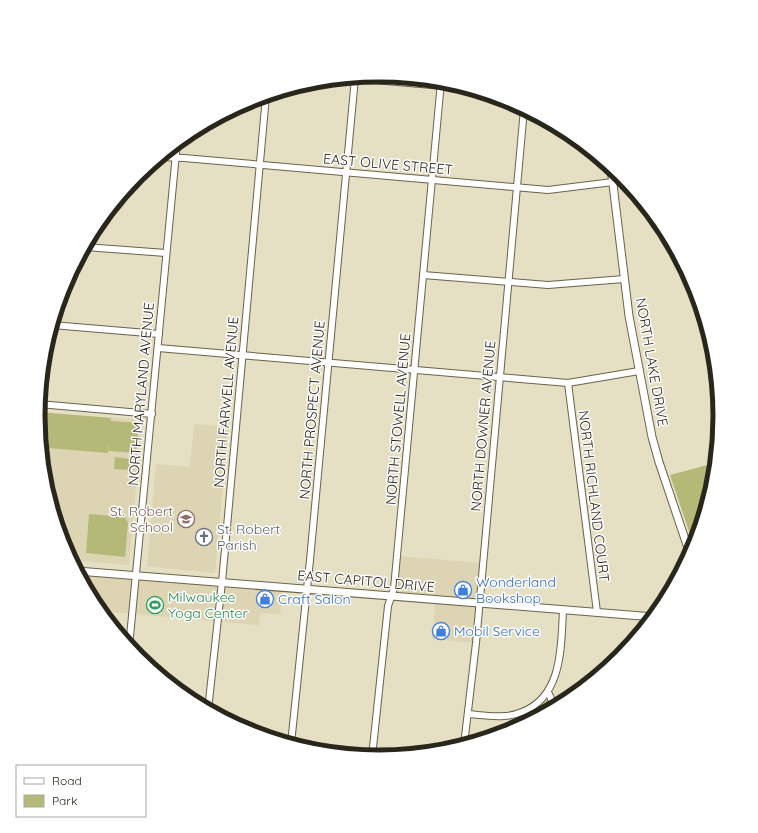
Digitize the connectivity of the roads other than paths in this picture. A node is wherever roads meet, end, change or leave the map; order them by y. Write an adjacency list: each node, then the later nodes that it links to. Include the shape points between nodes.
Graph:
1 (354, 83): 9 (street, NORTH PROSPECT AVENUE)
2 (441, 88): 11 (street, NORTH STOWELL AVENUE)
3 (265, 103): 8 (street, NORTH FARWELL AVENUE)
4 (523, 115): 13 (street, NORTH DOWNER AVENUE)
5 (176, 152): 7 (street, NORTH MARYLAND AVENUE)
6 (169, 158): 7 (street, EAST OLIVE STREET)
7 (176, 158): 8 (street, EAST OLIVE STREET); 15 (street, NORTH MARYLAND AVENUE)
8 (260, 165): 9 (street, EAST OLIVE STREET); 22 (street, NORTH FARWELL AVENUE)
9 (346, 173): 11 (street, EAST OLIVE STREET); 23 (street, NORTH PROSPECT AVENUE)
10 (613, 178): 12 (main road, NORTH LAKE DRIVE)
11 (432, 180): 13 (street, EAST OLIVE STREET); 16 (street, NORTH STOWELL AVENUE)
12 (613, 182): 13 (street, EAST OLIVE STREET, via 548,190); 17 (main road, NORTH LAKE DRIVE)
13 (516, 187): 18 (street, NORTH DOWNER AVENUE)
14 (91, 248): 15 (street)
15 (166, 254): 20 (street, NORTH MARYLAND AVENUE)
16 (423, 275): 18 (street); 24 (street, NORTH STOWELL AVENUE)
17 (624, 279): 18 (street, via 548,285); 25 (main road, NORTH LAKE DRIVE)
18 (508, 282): 26 (street, NORTH DOWNER AVENUE)
19 (58, 325): 20 (street)
20 (159, 334): 21 (street, NORTH MARYLAND AVENUE)
21 (158, 348): 22 (street); 29 (street, NORTH MARYLAND AVENUE)
22 (243, 356): 23 (street); 33 (street, NORTH FARWELL AVENUE)
23 (328, 363): 24 (street); 34 (street, NORTH PROSPECT AVENUE)
24 (414, 370): 26 (street); 35 (street, NORTH STOWELL AVENUE, via 394,588)
25 (639, 371): 27 (street); 30 (main road, NORTH LAKE DRIVE, via 655,450)
26 (500, 378): 27 (street); 36 (street, NORTH DOWNER AVENUE)
27 (568, 383): 38 (street, NORTH RICHLAND COURT)
28 (46, 405): 29 (street)
29 (152, 414): 32 (street, NORTH MARYLAND AVENUE)
30 (687, 546)
31 (83, 572): 32 (main road, EAST CAPITOL DRIVE)
32 (137, 576): 33 (main road, EAST CAPITOL DRIVE); 40 (street, NORTH MARYLAND AVENUE)
33 (222, 582): 34 (main road, EAST CAPITOL DRIVE); 43 (street, NORTH FARWELL AVENUE)
34 (307, 589): 35 (main road, EAST CAPITOL DRIVE); 47 (street, NORTH PROSPECT AVENUE)
35 (390, 596): 36 (main road, EAST CAPITOL DRIVE); 49 (street, NORTH STOWELL AVENUE)
36 (480, 603): 37 (main road, EAST CAPITOL DRIVE); 45 (street, NORTH DOWNER AVENUE)
37 (563, 610): 38 (main road, EAST CAPITOL DRIVE); 41 (street, via 559,662)
38 (597, 612): 39 (main road, EAST CAPITOL DRIVE)
39 (646, 617)
40 (130, 639)
41 (548, 692): 42 (street); 44 (street)
42 (553, 702)
43 (209, 704)
44 (525, 711): 45 (street, via 496,717); 46 (street)
45 (468, 714): 48 (street, NORTH DOWNER AVENUE)
46 (529, 715)
47 (292, 739)
48 (465, 739)
49 (373, 750)

